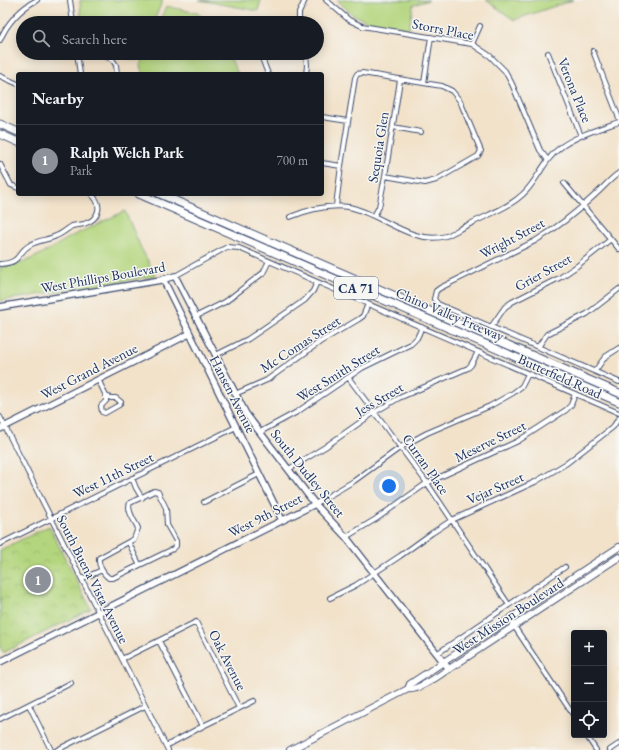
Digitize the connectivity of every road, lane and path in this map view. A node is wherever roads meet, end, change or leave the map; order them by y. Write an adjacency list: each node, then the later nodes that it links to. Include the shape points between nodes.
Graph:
1 (37, 0): 8 (street, via 27,5)
2 (70, 0): 5 (street)
3 (305, 0): 6 (street)
4 (326, 0): 9 (street, Storrs Place, via 349,20 362,26)
5 (72, 16)
6 (299, 16)
7 (480, 26): 11 (street)
8 (2, 30): 10 (street)
9 (431, 37): 11 (street, Storrs Place); 25 (street)
10 (0, 40)
11 (472, 44): 37 (street, Storrs Place, via 490,56 505,71 540,150)
12 (593, 51): 27 (street)
13 (548, 53): 35 (street, Verona Place)
14 (78, 60): 18 (street)
15 (113, 60): 19 (street)
16 (263, 60): 20 (street)
17 (307, 60): 21 (street)
18 (80, 72)
19 (117, 72)
20 (267, 72)
21 (306, 72)
22 (0, 76): 24 (street)
23 (400, 80): 25 (street); 28 (street, via 357,74 354,78); 31 (street, Sequoia Glen)
24 (16, 83)
25 (424, 83): 42 (street, via 442,86 452,91 460,101 481,151 478,156 436,180 425,183)
26 (324, 117): 28 (street)
27 (619, 118)
28 (348, 121): 40 (street)
29 (619, 122): 35 (street)
30 (0, 124): 32 (highway)
31 (393, 127): 33 (street); 42 (street, Sequoia Glen)
32 (16, 131)
33 (421, 132)
34 (0, 134): 36 (highway)
35 (581, 136): 37 (street)
36 (16, 141)
37 (547, 159): 50 (street, via 531,186 521,196 446,236 419,236)
38 (324, 163): 40 (street)
39 (0, 164): 44 (street, via 11,185)
40 (341, 166): 49 (street)
41 (619, 173): 48 (street, Wright Street)
42 (385, 176): 50 (street, Sequoia Glen, via 379,207)
43 (564, 183): 48 (street)
44 (16, 187)
45 (93, 196): 56 (street, via 99,208 94,218 84,224 73,226 55,237 29,245 13,262)
46 (144, 196): 76 (highway, Chino Valley Freeway / CA 71)
47 (165, 196): 78 (highway, Chino Valley Freeway / CA 71)
48 (584, 205): 52 (street); 61 (street, Wright Street, via 549,233 440,288 434,295)
49 (336, 206): 50 (street, via 350,207); 51 (street, via 312,208)
50 (374, 216)
51 (290, 217)
52 (611, 239): 54 (street); 66 (street, Grier Street, via 562,278 505,307)
53 (227, 247): 55 (street, Butterfield Road, via 239,248); 57 (street, West Phillips Boulevard)
54 (619, 249)
55 (269, 261): 59 (street, Butterfield Road); 64 (street, via 263,273 225,302)
56 (0, 264)
57 (174, 276): 58 (street, West Phillips Boulevard); 64 (street, South Dudley Street)
58 (163, 279): 63 (street, West Phillips Boulevard); 67 (street, Hansen Avenue)
59 (317, 282): 62 (street, Butterfield Road); 71 (street, via 305,300 248,339)
60 (619, 289): 68 (street, via 587,314 547,334)
61 (435, 301): 66 (street, Butterfield Road)
62 (368, 304): 65 (street, Butterfield Road); 79 (street, Mc Comas Street, via 360,319 320,342 267,380)
63 (0, 307)
64 (197, 316): 71 (street, South Dudley Street)
65 (422, 327): 70 (street, Butterfield Road); 74 (street, West Smith Street, via 411,344 378,359)
66 (491, 327): 68 (street, Butterfield Road)
67 (189, 334): 75 (street, West Grand Avenue); 88 (street, Hansen Avenue)
68 (538, 347): 72 (street, Butterfield Road)
69 (619, 348): 72 (street, via 601,361)
70 (478, 352): 73 (street, Butterfield Road); 84 (street, Jess Street, via 468,368 399,398)
71 (216, 355): 79 (street, South Dudley Street)
72 (595, 371): 77 (street, Butterfield Road)
73 (528, 374): 80 (street, Butterfield Road); 91 (street, West 9th Street, via 518,390 502,400)
74 (348, 377): 84 (street, Curran Place); 90 (street, West Smith Street, via 297,412)
75 (98, 379): 81 (street); 89 (street, West Grand Avenue)
76 (573, 382): 82 (highway, Chino Valley Freeway / CA 71); 83 (highway)
77 (619, 382)
78 (619, 392)
79 (235, 394): 90 (street, South Dudley Street)
80 (575, 394): 85 (street, Butterfield Road); 95 (street, Meserve Street, via 566,410 518,441)
81 (106, 396): 81 (street, via 106,401 101,406 102,412 105,413 119,406 121,402)
82 (619, 402)
83 (619, 407)
84 (375, 412): 91 (street, Curran Place); 92 (street, Jess Street, via 325,447)
85 (619, 413)
86 (0, 417): 89 (street, South Buena Vista Avenue)
87 (619, 418): 101 (street, Vejar Street, via 613,427 567,463 535,482)
88 (236, 427): 93 (street, Hansen Avenue); 94 (street, West 11th Street)
89 (3, 428): 99 (street, South Buena Vista Avenue)
90 (260, 432): 92 (street, South Dudley Street)
91 (401, 447): 95 (street, Curran Place); 98 (street, West 9th Street, via 354,481)
92 (289, 468): 98 (street, South Dudley Street)
93 (259, 474): 97 (street); 100 (street, Hansen Avenue)
94 (132, 478): 96 (street); 99 (street, West 11th Street)
95 (427, 483): 101 (street, Curran Place); 102 (street, Meserve Street)
96 (142, 498): 103 (street, via 130,503 128,507 138,528 138,533); 107 (street, via 154,491 161,495 176,546)
97 (204, 502)
98 (315, 504): 100 (street, West 9th Street); 102 (street, South Dudley Street)
99 (50, 518): 104 (street, West 11th Street); 111 (street, South Buena Vista Avenue)
100 (282, 520): 114 (street, West 9th Street)
101 (452, 520): 110 (street, Vejar Street); 113 (street, Curran Place)
102 (346, 538): 110 (street, South Dudley Street)
103 (129, 543): 107 (street); 109 (street, via 99,558)
104 (0, 544)
105 (619, 547): 115 (main road, West Mission Boulevard)
106 (619, 557): 116 (main road, West Mission Boulevard)
107 (139, 564): 109 (street, via 113,578 105,576)
108 (565, 567): 113 (street, West Mission Boulevard)
109 (102, 570): 111 (street)
110 (373, 572): 112 (street, Vejar Street, via 356,585); 118 (street, South Dudley Street)
111 (82, 579): 114 (street, South Buena Vista Avenue)
112 (330, 598)
113 (509, 605): 118 (street, West Mission Boulevard)
114 (98, 613): 119 (street, South Buena Vista Avenue); 120 (street, West 9th Street)
115 (511, 618): 116 (street); 121 (main road, West Mission Boulevard)
116 (514, 626): 122 (main road, West Mission Boulevard); 129 (street)
117 (159, 641): 119 (street); 128 (street, Oak Avenue, via 196,622); 131 (street)
118 (438, 653): 121 (street, South Dudley Street)
119 (122, 659): 127 (street, South Buena Vista Avenue)
120 (0, 662)
121 (444, 662): 122 (street, South Dudley Street); 124 (main road, West Mission Boulevard, via 410,684)
122 (449, 669): 124 (main road, West Mission Boulevard, via 422,686)
123 (71, 684): 126 (street)
124 (408, 689): 137 (main road, West Mission Boulevard)
125 (254, 701): 128 (street)
126 (29, 705): 130 (street); 135 (street)
127 (145, 706): 134 (street, South Buena Vista Avenue); 136 (street)
128 (239, 708): 131 (street)
129 (571, 712)
130 (0, 720)
131 (203, 726): 134 (street)
132 (588, 738): 138 (street)
133 (619, 744): 139 (street)
134 (167, 748)
135 (51, 750)
136 (57, 750)
137 (290, 750)
138 (596, 750)
139 (610, 750)

